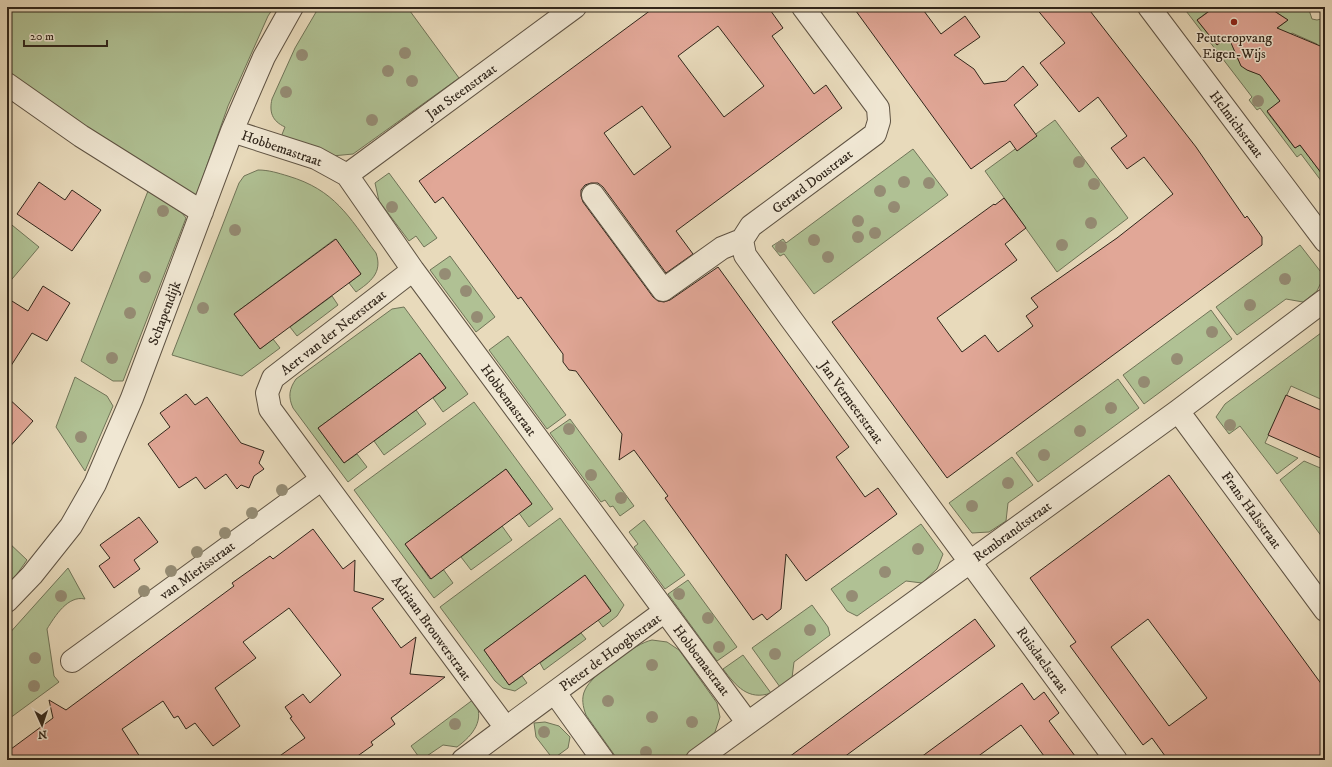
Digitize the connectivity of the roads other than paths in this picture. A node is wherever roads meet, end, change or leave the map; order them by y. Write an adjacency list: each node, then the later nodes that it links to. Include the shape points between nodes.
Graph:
1 (292, 7): 6 (street, Schapendijk, via 264,57)
2 (575, 7): 7 (street, Jan Steenstraat)
3 (803, 7): 10 (street, Gerard Doustraat, via 878,108 879,121 875,134 751,226)
4 (1149, 7): 11 (street, Helmichstraat)
5 (7, 84): 9 (street, via 81,136)
6 (232, 131): 7 (street, Hobbemastraat, via 316,158); 9 (street, Schapendijk)
7 (347, 175): 12 (street, Hobbemastraat)
8 (593, 195): 10 (street, via 663,290 722,248)
9 (202, 212): 17 (street, Schapendijk, via 132,398 95,484 71,526 32,575)
10 (742, 240): 16 (street, Jan Vermeerstraat, via 745,255)
11 (1325, 240)
12 (413, 270): 15 (street, Aert van der Neerstraat, via 272,378 267,393 270,409); 19 (street, Hobbemastraat)
13 (1325, 300): 14 (street, Rembrandtstraat)
14 (1178, 411): 16 (street, Rembrandtstraat); 18 (street, Frans Halsstraat)
15 (322, 480): 20 (street, van Mierisstraat); 23 (street, Adriaan Brouwerstraat)
16 (970, 561): 22 (street, Rembrandtstraat); 27 (street, Ruisdaelstraat)
17 (7, 601)
18 (1325, 610)
19 (665, 611): 21 (street, Pieter de Hooghstraat); 22 (street, Hobbemastraat)
20 (72, 661)
21 (555, 693): 23 (street); 25 (street)
22 (747, 722): 26 (street, Rembrandtstraat)
23 (506, 728): 24 (street)
24 (463, 760)
25 (603, 760)
26 (696, 760)
27 (1116, 760)

